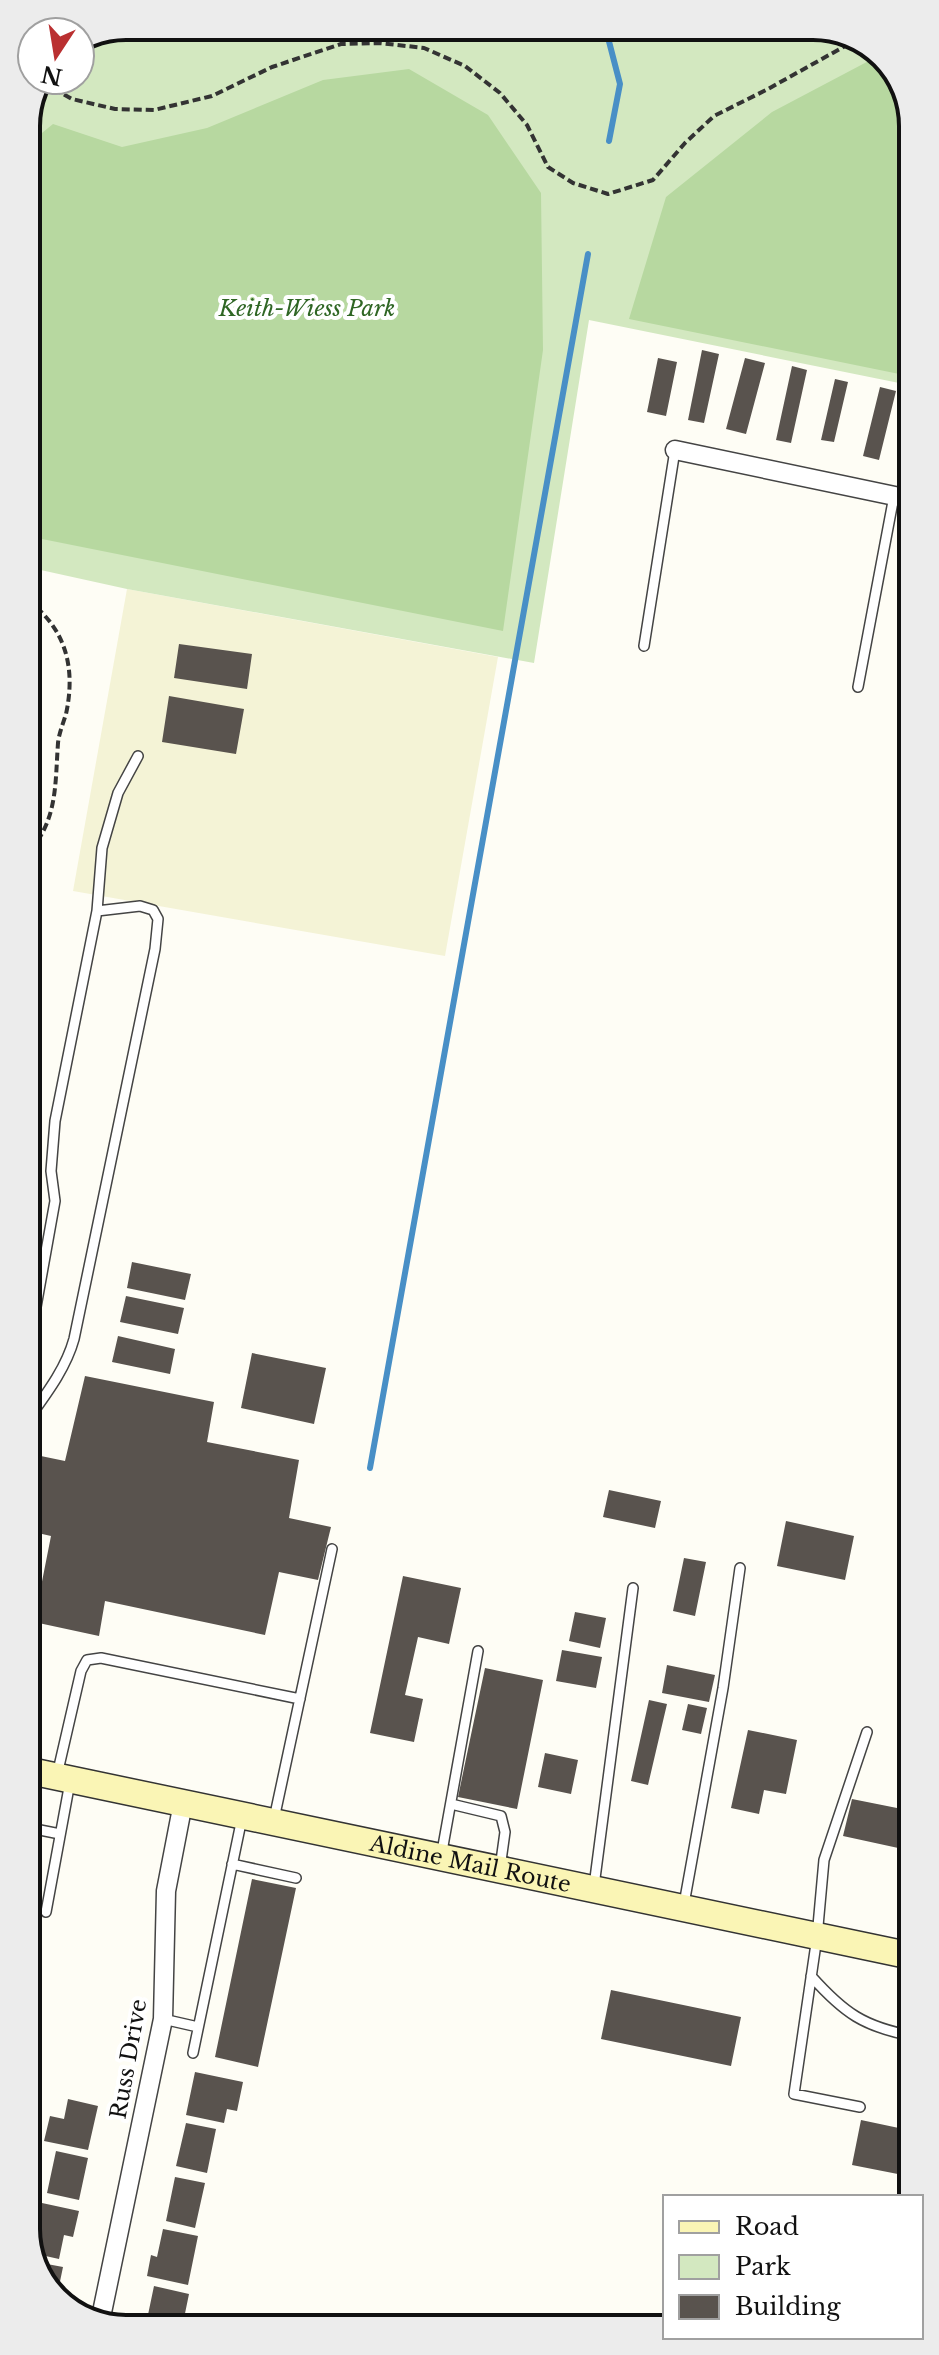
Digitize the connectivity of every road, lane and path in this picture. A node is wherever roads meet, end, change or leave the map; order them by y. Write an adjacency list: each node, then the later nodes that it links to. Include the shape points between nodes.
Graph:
1 (844, 46): 2 (path, via 714,116 653,180 608,194 573,183 548,167 527,125 500,93 465,66 424,48 341,44 272,67 212,96 154,110 115,109)
2 (67, 96)
3 (675, 450): 4 (street); 7 (lane)
4 (899, 498)
5 (899, 507): 8 (lane)
6 (40, 610): 10 (path, via 61,637 70,684 58,741 54,802)
7 (644, 646)
8 (858, 687)
9 (138, 756): 11 (lane, via 118,793 102,848)
10 (40, 836)
11 (97, 911): 12 (lane, via 55,1121 55,1201); 13 (lane, via 140,906 153,910 158,919 155,949 74,1339)
12 (40, 1285)
13 (40, 1403)
14 (332, 1549): 18 (lane)
15 (740, 1568): 33 (lane)
16 (633, 1588): 32 (lane)
17 (478, 1651): 23 (lane)
18 (300, 1699): 21 (lane, via 101,1658 87,1660); 25 (lane)
19 (867, 1732): 35 (lane, via 824,1860)
20 (40, 1773): 21 (main road, Aldine Mail Route)
21 (64, 1778): 22 (main road, Aldine Mail Route); 27 (lane)
22 (183, 1803): 24 (main road, Aldine Mail Route); 38 (street, Russ Drive, via 166,1891)
23 (451, 1804): 28 (lane); 30 (lane, via 501,1816 505,1832)
24 (242, 1816): 25 (main road, Aldine Mail Route); 29 (lane)
25 (274, 1822): 28 (main road, Aldine Mail Route)
26 (40, 1830): 27 (lane)
27 (60, 1834): 34 (lane)
28 (441, 1858): 30 (main road, Aldine Mail Route)
29 (232, 1864): 31 (lane); 39 (lane)
30 (499, 1870): 32 (main road, Aldine Mail Route)
31 (296, 1878)
32 (594, 1890): 33 (main road, Aldine Mail Route)
33 (683, 1909): 35 (main road, Aldine Mail Route)
34 (46, 1912)
35 (817, 1937): 36 (main road, Aldine Mail Route); 37 (lane)
36 (899, 1953)
37 (811, 1976): 40 (lane, via 855,2017); 42 (lane, via 794,2094)
38 (163, 2019): 39 (lane); 43 (street, Russ Drive)
39 (198, 2027): 41 (lane)
40 (899, 2033)
41 (193, 2053)
42 (860, 2107)
43 (102, 2311)

